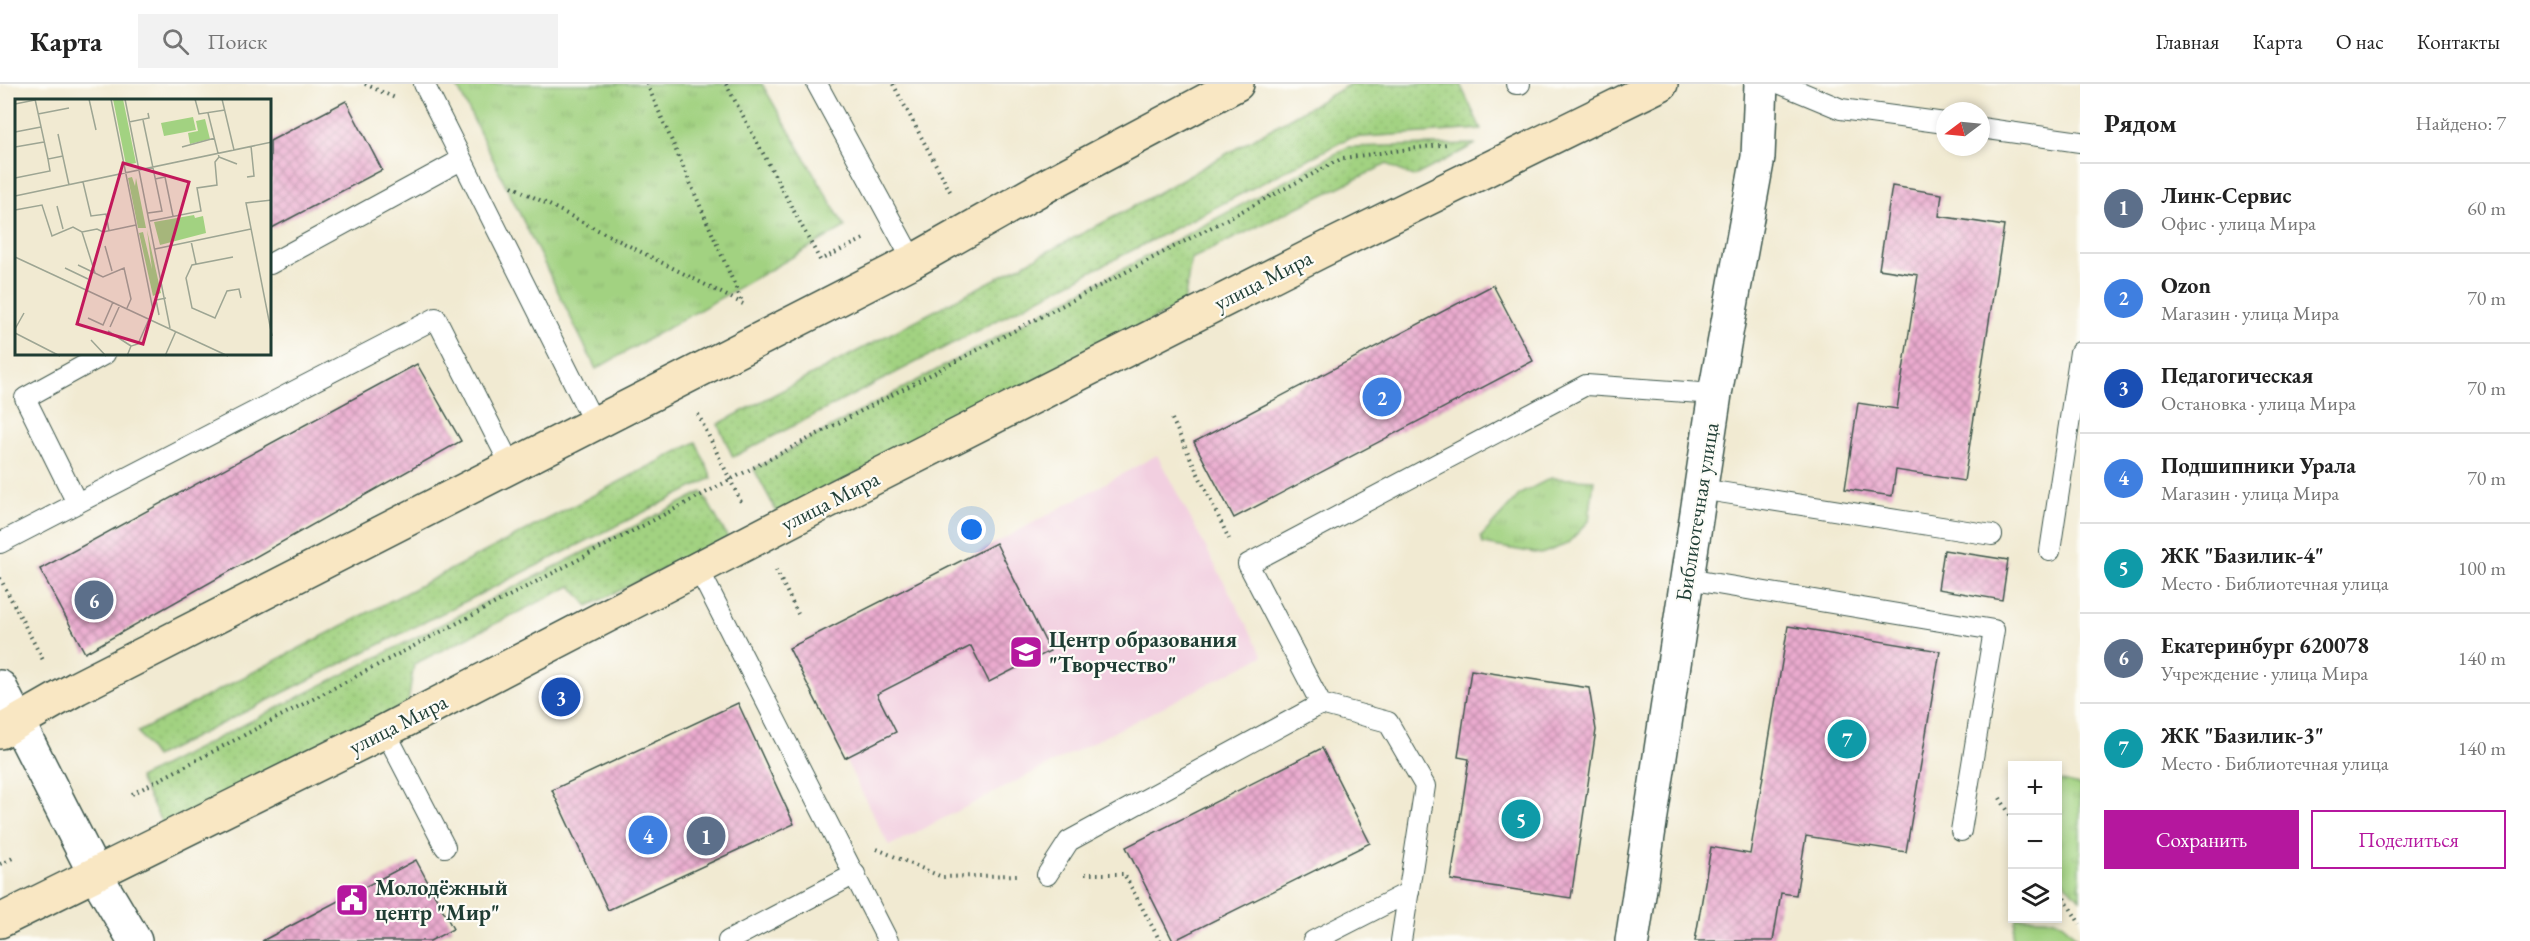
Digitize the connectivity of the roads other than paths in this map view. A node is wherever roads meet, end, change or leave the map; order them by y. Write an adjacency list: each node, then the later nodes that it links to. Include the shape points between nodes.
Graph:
1 (424, 84): 10 (lane)
2 (817, 84): 11 (lane)
3 (1237, 84): 11 (street)
4 (1661, 84): 23 (street, улица Мира, via 1309,257)
5 (1761, 84): 15 (street, Библиотечная улица, via 1758,156)
6 (1781, 84): 7 (lane, via 1841,109)
7 (1936, 122)
8 (1990, 129): 9 (lane)
9 (2080, 142)
10 (461, 160): 12 (lane); 16 (lane)
11 (912, 261): 16 (street)
12 (272, 263)
13 (2080, 352): 22 (lane)
14 (101, 356): 19 (lane, via 24,398)
15 (1715, 394): 18 (street, Библиотечная улица); 26 (lane, via 1586,385 1248,564)
16 (594, 423): 17 (street)
17 (511, 466): 19 (lane, via 436,318); 27 (street, via 77,688)
18 (1700, 489): 20 (lane); 24 (street, Библиотечная улица)
19 (76, 503): 21 (lane)
20 (1992, 535)
21 (0, 543)
22 (2050, 551)
23 (698, 568): 28 (street, улица Мира); 32 (lane)
24 (1687, 579): 29 (lane, via 1994,630); 41 (street, Библиотечная улица)
25 (0, 687): 27 (street)
26 (1321, 704): 33 (lane, via 1069,841); 34 (lane, via 1388,722 1425,786)
27 (9, 727): 31 (street)
28 (385, 731): 30 (lane); 31 (street, улица Мира)
29 (1961, 831)
30 (446, 847)
31 (94, 872): 35 (street, улица Мира); 36 (street)
32 (855, 874): 37 (lane); 38 (lane)
33 (1047, 875)
34 (1409, 892): 39 (lane); 40 (lane)
35 (0, 921)
36 (135, 941)
37 (728, 941)
38 (888, 941)
39 (1313, 941)
40 (1401, 941)
41 (1632, 941)

